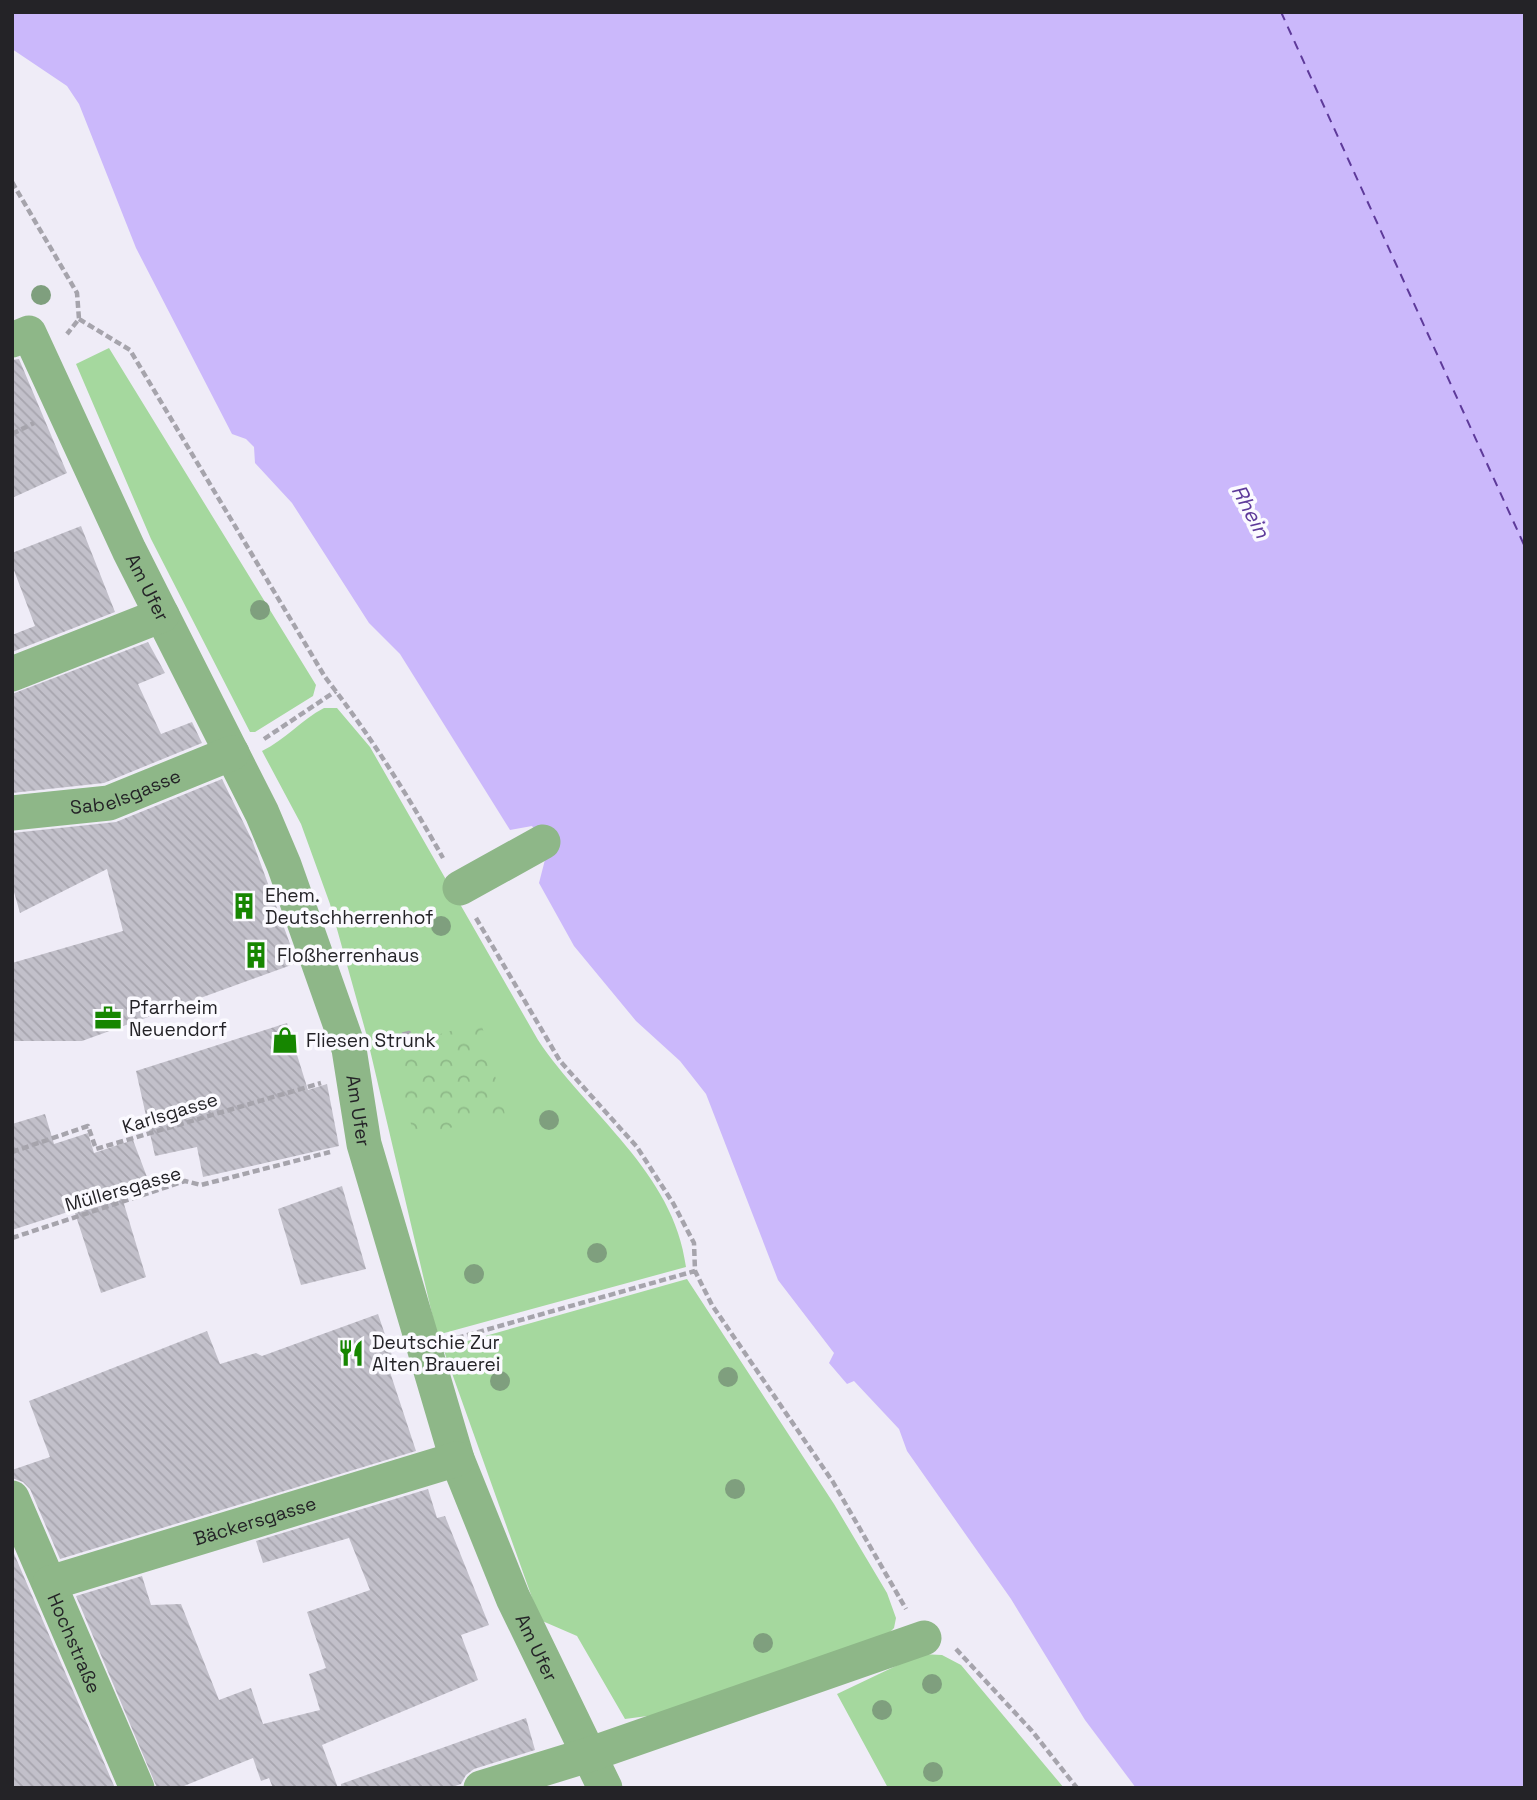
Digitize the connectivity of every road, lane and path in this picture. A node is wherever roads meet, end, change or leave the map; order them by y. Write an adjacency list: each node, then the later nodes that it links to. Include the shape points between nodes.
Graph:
1 (12, 183): 2 (path, via 78,293)
2 (79, 320): 3 (path, via 64,337); 6 (path, via 130,350)
3 (21, 337): 4 (street, Am Ufer)
4 (162, 615): 5 (street); 7 (street, Am Ufer)
5 (12, 674)
6 (336, 691): 7 (path, via 262,741); 10 (path, via 393,770)
7 (232, 753): 8 (street, Sabelsgasse, via 109,803); 11 (street, Am Ufer, via 284,865 349,1049)
8 (12, 813)
9 (543, 842): 10 (street)
10 (460, 888): 15 (path, via 560,1060 637,1147 673,1203 694,1243)
11 (352, 1073): 12 (street, Am Ufer); 13 (path, Karlsgasse, via 96,1149 88,1126)
12 (364, 1144): 14 (path, Müllersgasse, via 201,1185 185,1181); 16 (street, Am Ufer)
13 (12, 1152)
14 (12, 1238)
15 (695, 1271): 16 (path); 20 (path, via 712,1305 833,1482)
16 (422, 1348): 17 (street, Am Ufer)
17 (457, 1459): 19 (street, Bäckersgasse); 21 (street, Am Ufer, via 513,1598)
18 (12, 1497): 19 (street, Hochstraße)
19 (50, 1583): 22 (street, Hochstraße)
20 (924, 1638): 21 (street); 25 (path, via 943,1641 961,1652)
21 (587, 1755): 23 (street); 24 (street, Am Ufer)
22 (136, 1788)
23 (481, 1788)
24 (605, 1788)
25 (1077, 1788)

